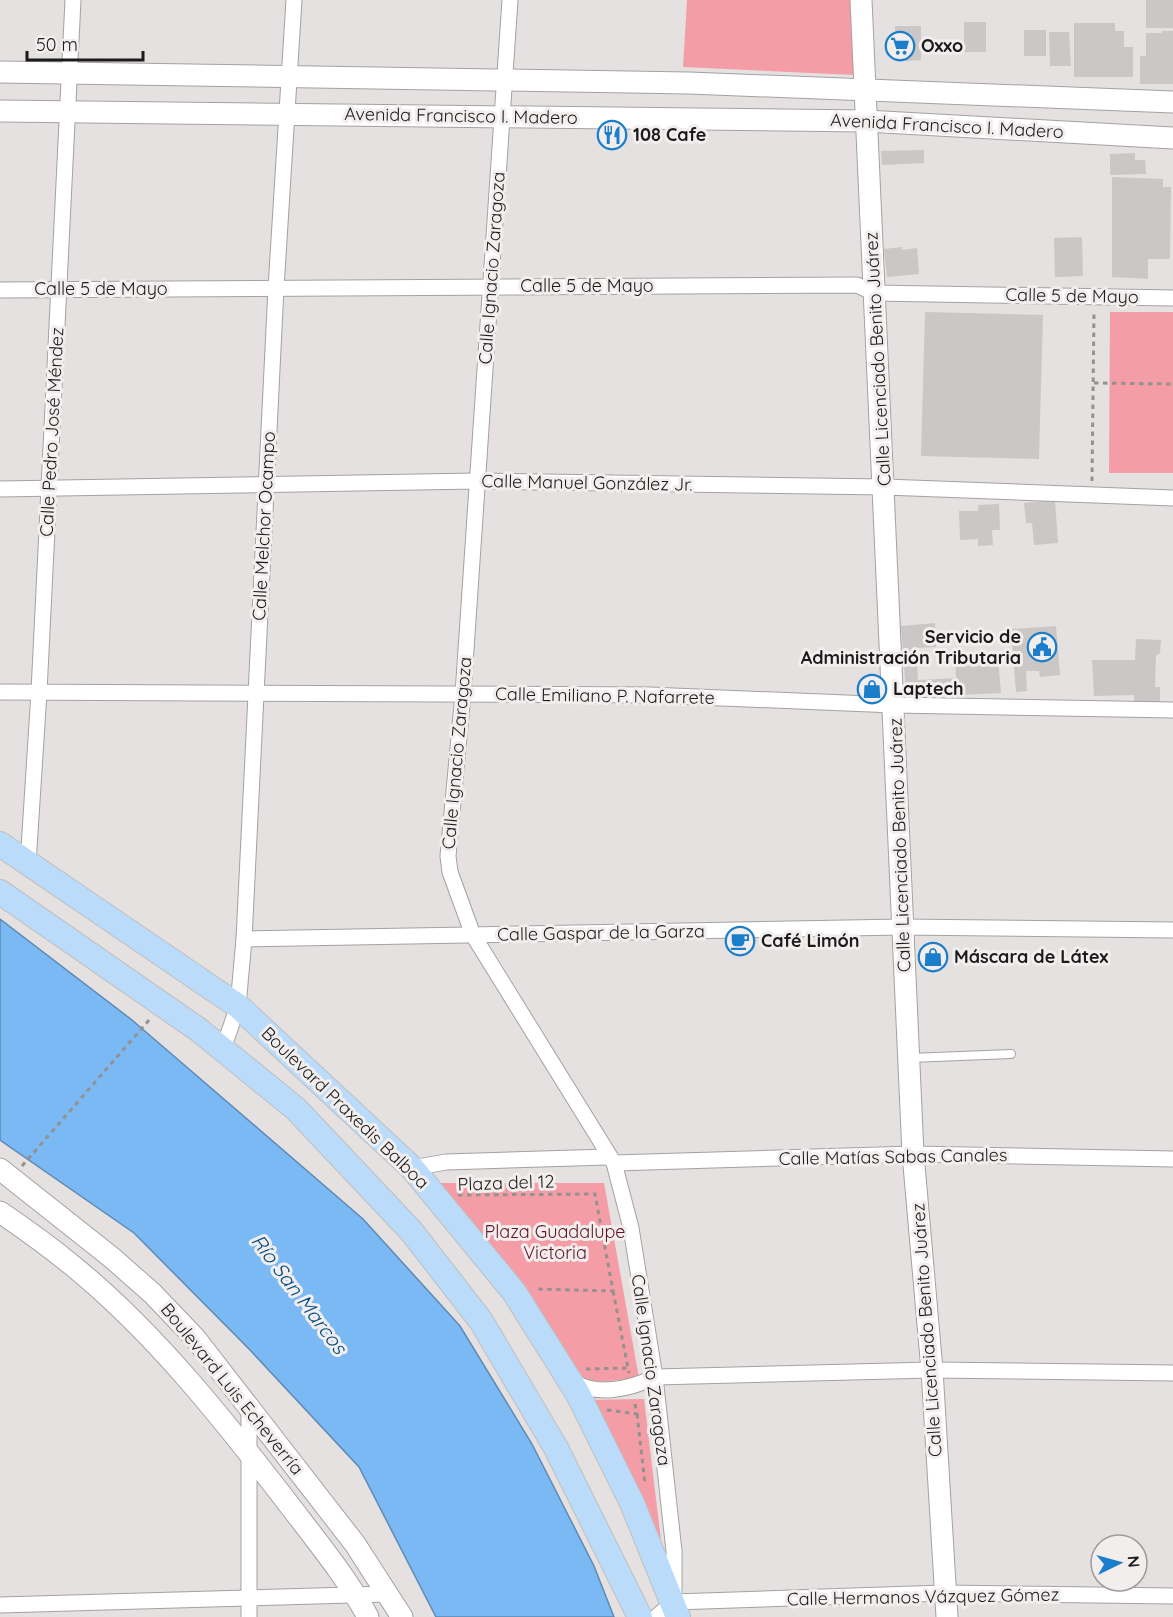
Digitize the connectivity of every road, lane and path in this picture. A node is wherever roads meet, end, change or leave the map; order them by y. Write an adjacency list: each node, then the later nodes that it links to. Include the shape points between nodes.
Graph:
1 (73, 0): 6 (street, Calle Pedro José Méndez)
2 (294, 0): 7 (street, Calle Melchor Ocampo)
3 (510, 0): 8 (street, Calle Ignacio Zaragoza)
4 (861, 0): 9 (main road, Calle Licenciado Benito Juárez)
5 (0, 72): 6 (main road, Avenida Francisco I. Madero)
6 (69, 73): 7 (main road, Avenida Francisco I. Madero); 12 (street, Calle Pedro José Méndez)
7 (289, 77): 8 (main road, Avenida Francisco I. Madero); 13 (street, Calle Melchor Ocampo)
8 (504, 80): 9 (main road, Avenida Francisco I. Madero); 14 (street, Calle Ignacio Zaragoza)
9 (865, 88): 10 (main road, Avenida Francisco I. Madero); 15 (main road, Calle Licenciado Benito Juárez)
10 (1173, 102)
11 (0, 111): 12 (main road, Avenida Francisco I. Madero)
12 (67, 112): 13 (main road, Avenida Francisco I. Madero); 19 (street, Calle Pedro José Méndez)
13 (287, 114): 14 (main road, Avenida Francisco I. Madero); 18 (street, Calle Melchor Ocampo)
14 (502, 118): 15 (main road, Avenida Francisco I. Madero); 17 (street, Calle Ignacio Zaragoza)
15 (866, 121): 16 (main road, Avenida Francisco I. Madero); 21 (main road, Calle Licenciado Benito Juárez)
16 (1173, 138)
17 (490, 287): 18 (street, Calle 5 de Mayo); 21 (street, Calle 5 de Mayo, via 857,285); 26 (street, Calle Ignacio Zaragoza)
18 (276, 288): 19 (street, Calle 5 de Mayo); 27 (street, Calle Melchor Ocampo)
19 (59, 289): 20 (street, Calle 5 de Mayo); 30 (street, Calle Pedro José Méndez)
20 (0, 290)
21 (874, 293): 22 (street, Calle 5 de Mayo); 28 (main road, Calle Licenciado Benito Juárez)
22 (1095, 296): 23 (street, Calle 5 de Mayo); 24 (path)
23 (1173, 298)
24 (1093, 383): 25 (path); 31 (path)
25 (1173, 384)
26 (477, 481): 27 (street, Calle Manuel González Jr.); 28 (street, Calle Manuel González Jr.); 36 (street, Calle Ignacio Zaragoza)
27 (266, 483): 30 (street, Calle Manuel González Jr.); 35 (street, Calle Melchor Ocampo)
28 (885, 487): 31 (street, Calle Manuel González Jr.); 37 (main road, Calle Licenciado Benito Juárez)
29 (0, 489): 30 (street, Calle Manuel González Jr.)
30 (49, 489): 34 (street, Calle Pedro José Méndez)
31 (1091, 495): 32 (street, Calle Manuel González Jr.)
32 (1173, 498)
33 (0, 692): 34 (street, Calle Emiliano P. Nafarrete)
34 (39, 692): 35 (street, Calle Emiliano P. Nafarrete); 39 (street, Calle Pedro José Méndez)
35 (257, 693): 36 (street, Calle Emiliano P. Nafarrete); 44 (street, Calle Melchor Ocampo)
36 (463, 694): 37 (street, Calle Emiliano P. Nafarrete, via 649,695); 43 (street, Calle Ignacio Zaragoza, via 448,855 450,872)
37 (894, 705): 38 (street, Calle Emiliano P. Nafarrete); 41 (main road, Calle Licenciado Benito Juárez)
38 (1173, 710)
39 (16, 855): 40 (main road); 45 (main road, Boulevard Praxedis Balboa)
40 (2, 893): 47 (main road, Boulevard Praxedis Balboa)
41 (902, 927): 42 (street, Calle Gaspar de la Garza); 43 (street, Calle Gaspar de la Garza); 49 (main road, Calle Licenciado Benito Juárez)
42 (1173, 930)
43 (473, 935): 44 (street, Calle Gaspar de la Garza); 51 (street, Calle Ignacio Zaragoza)
44 (244, 939): 45 (street, Calle Melchor Ocampo)
45 (238, 1006): 47 (street, Calle Melchor Ocampo); 53 (main road, Boulevard Praxedis Balboa)
46 (150, 1018): 54 (path)
47 (223, 1049): 76 (main road, Boulevard Praxedis Balboa, via 320,1133 412,1232 481,1321 556,1448)
48 (1011, 1054): 49 (lane)
49 (910, 1058): 50 (main road, Calle Licenciado Benito Juárez)
50 (914, 1154): 51 (street, Calle Matías Sabas Canales); 52 (street, Calle Matías Sabas Canales); 60 (main road, Calle Licenciado Benito Juárez)
51 (611, 1160): 53 (street, Calle Matías Sabas Canales, via 446,1162); 63 (street, Calle Ignacio Zaragoza, via 632,1228)
52 (1173, 1160)
53 (412, 1168): 62 (main road, Boulevard Praxedis Balboa, via 514,1292)
54 (10, 1169): 64 (main road, Boulevard Luis Echeverría, via 152,1293 195,1338)
55 (449, 1195): 58 (path, Plaza del 12, via 595,1194)
56 (0, 1212): 65 (main road, Boulevard Luis Echeverría, via 74,1267 130,1318)
57 (529, 1289): 58 (path)
58 (613, 1291): 59 (path, Plaza del 12)
59 (628, 1368)
60 (932, 1370): 61 (street); 63 (street); 66 (main road, Calle Licenciado Benito Juárez)
61 (1173, 1373)
62 (566, 1377): 63 (street, via 590,1389 632,1389); 72 (main road, Boulevard Praxedis Balboa, via 632,1503)
63 (655, 1377): 72 (street, Calle Ignacio Zaragoza, via 674,1551)
64 (249, 1409): 65 (street); 67 (main road, Boulevard Luis Echeverría, via 355,1544)
65 (249, 1453): 68 (main road, Boulevard Luis Echeverría); 70 (street)
66 (944, 1593): 69 (street, Calle Hermanos Vázquez Gómez); 72 (street, Calle Hermanos Vázquez Gómez); 77 (main road, Calle Licenciado Benito Juárez)
67 (387, 1594): 68 (street); 75 (main road, Boulevard Luis Echeverría)
68 (357, 1596): 70 (street); 74 (main road, Boulevard Luis Echeverría)
69 (1173, 1596)
70 (249, 1599): 71 (street); 73 (street)
71 (0, 1605)
72 (669, 1612)
73 (249, 1617)
74 (368, 1617)
75 (402, 1617)
76 (640, 1617)
77 (947, 1617)

